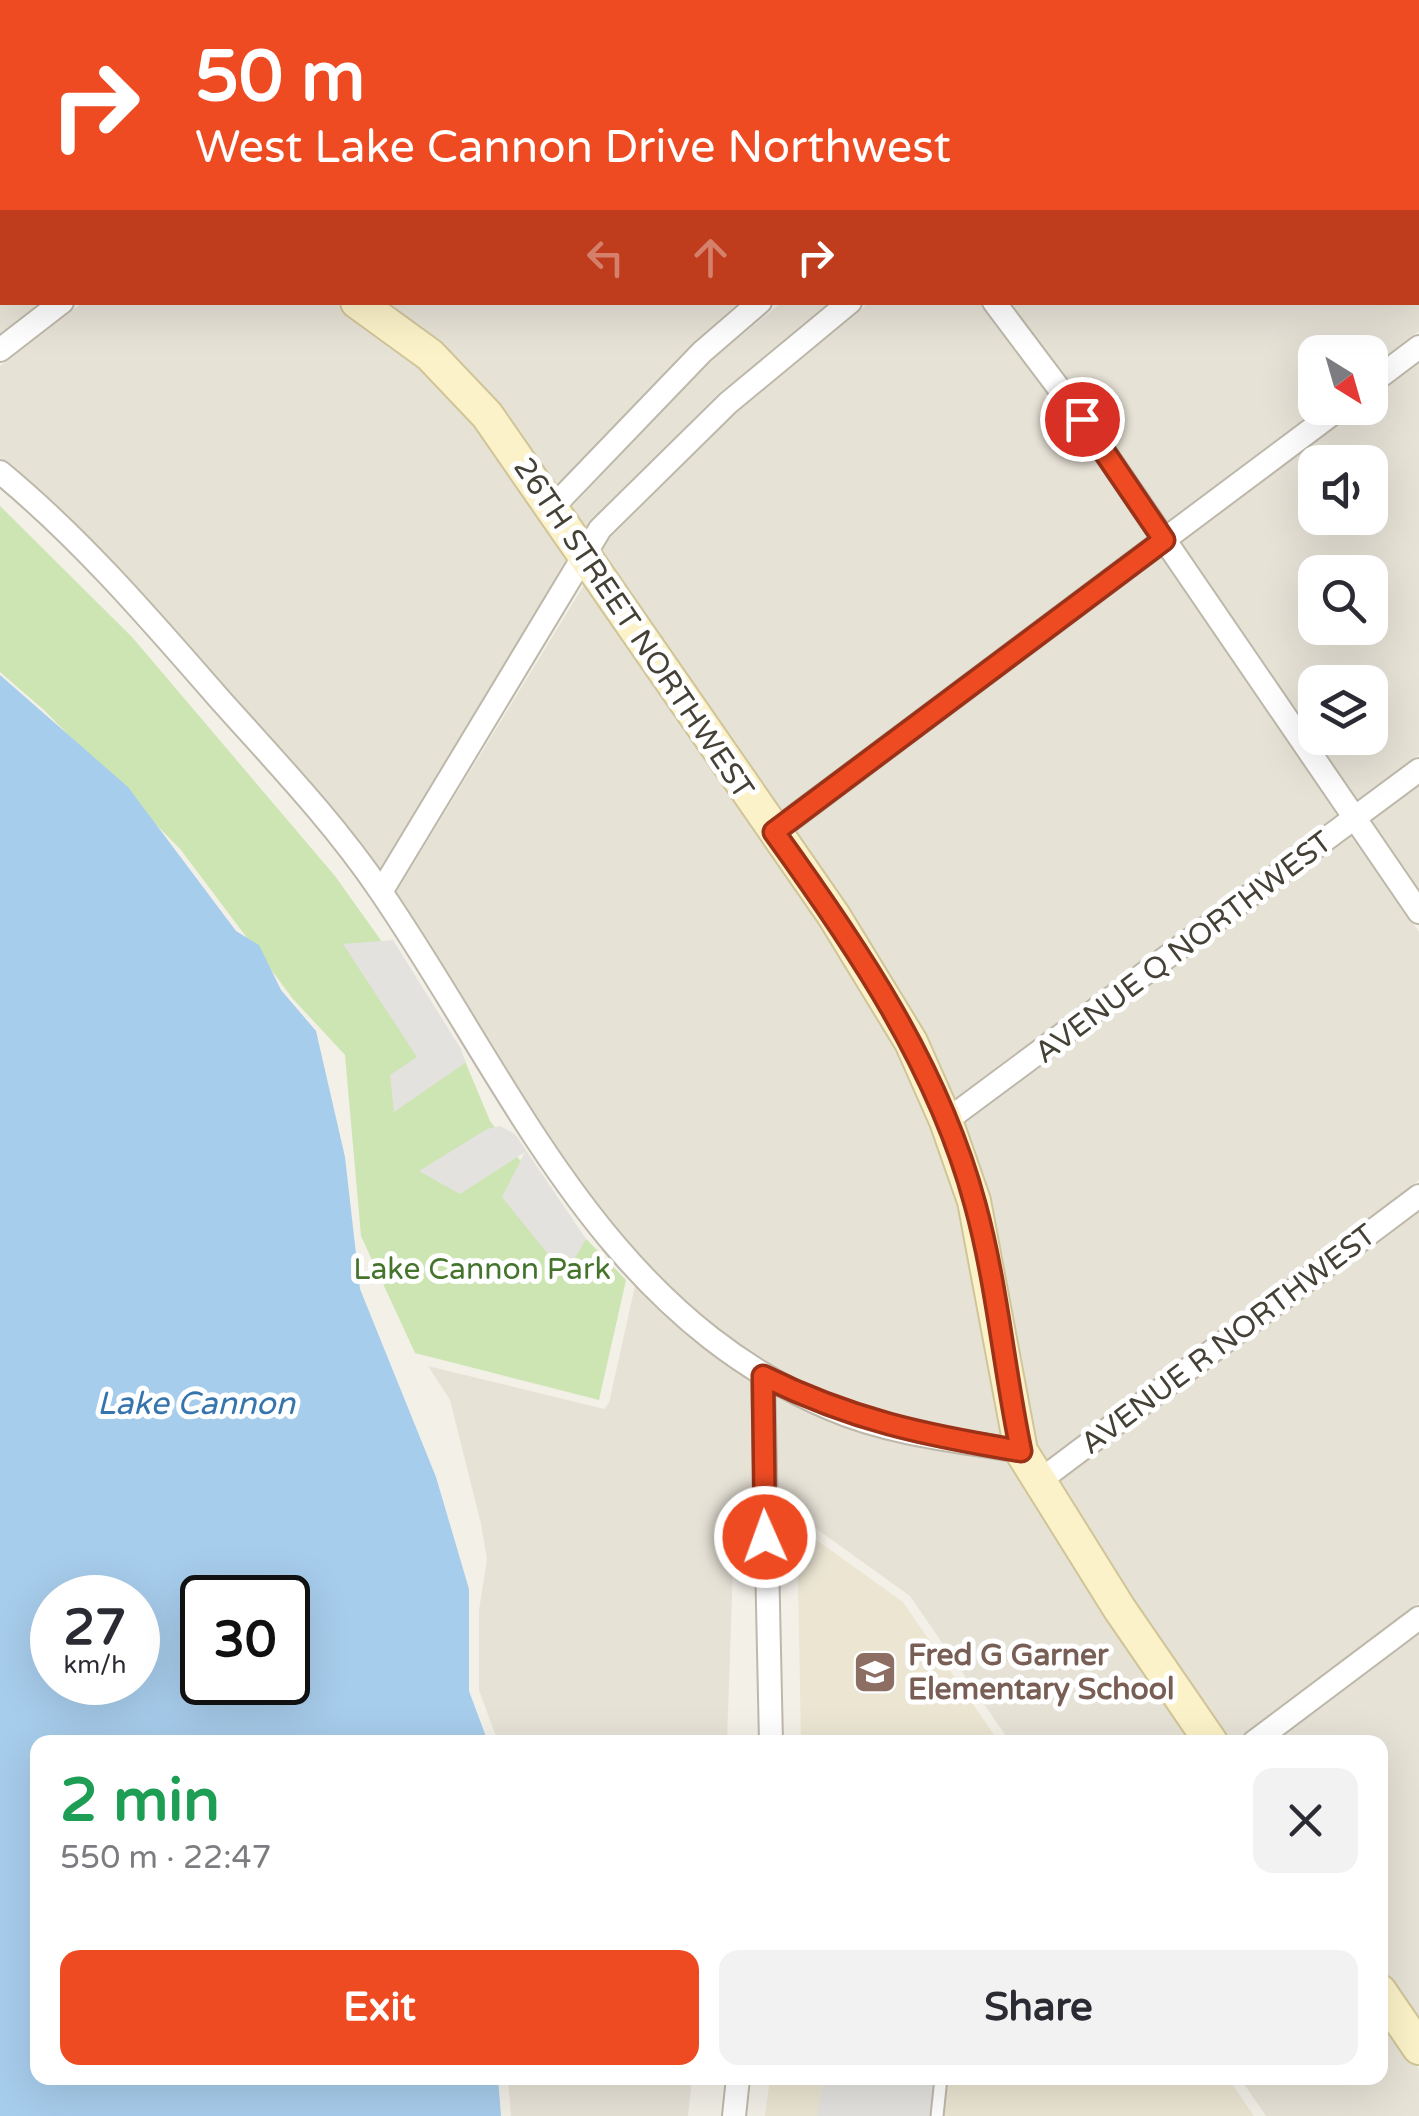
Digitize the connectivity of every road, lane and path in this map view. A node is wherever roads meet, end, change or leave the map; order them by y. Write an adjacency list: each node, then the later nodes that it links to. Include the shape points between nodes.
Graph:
1 (58, 305): 7 (street)
2 (361, 305): 11 (street, 26TH STREET NORTHWEST, via 468,392)
3 (757, 305): 11 (street, via 702,352)
4 (846, 305): 13 (street, via 728,402)
5 (996, 305): 12 (street)
6 (1419, 347): 8 (street)
7 (0, 350)
8 (1388, 370)
9 (1317, 425): 12 (street)
10 (0, 472): 17 (street, via 120,586 299,787)
11 (552, 508): 13 (street, 26TH STREET NORTHWEST)
12 (1164, 540): 15 (street); 16 (street)
13 (583, 554): 16 (street, 26TH STREET NORTHWEST); 17 (street)
14 (1419, 770): 15 (street, AVENUE Q NORTHWEST)
15 (1354, 818): 18 (street); 19 (street, AVENUE Q NORTHWEST)
16 (774, 832): 19 (street, 26TH STREET NORTHWEST, via 876,980)
17 (381, 892): 21 (street, via 528,1128 603,1232 669,1306)
18 (1419, 912)
19 (946, 1121): 22 (street, 26TH STREET NORTHWEST, via 979,1218)
20 (1419, 1196): 23 (street, AVENUE R NORTHWEST)
21 (763, 1376): 22 (street, via 838,1412); 25 (street)
22 (1021, 1451): 23 (street, 26TH STREET NORTHWEST)
23 (1038, 1482): 26 (street, 26TH STREET NORTHWEST)
24 (1419, 1618): 27 (street)
25 (771, 1735)
26 (1207, 1735)
27 (1263, 1735)
28 (1388, 2002): 29 (street)
29 (1418, 2044)
30 (737, 2085): 32 (street)
31 (940, 2085): 33 (lane)
32 (734, 2116)
33 (937, 2116)

